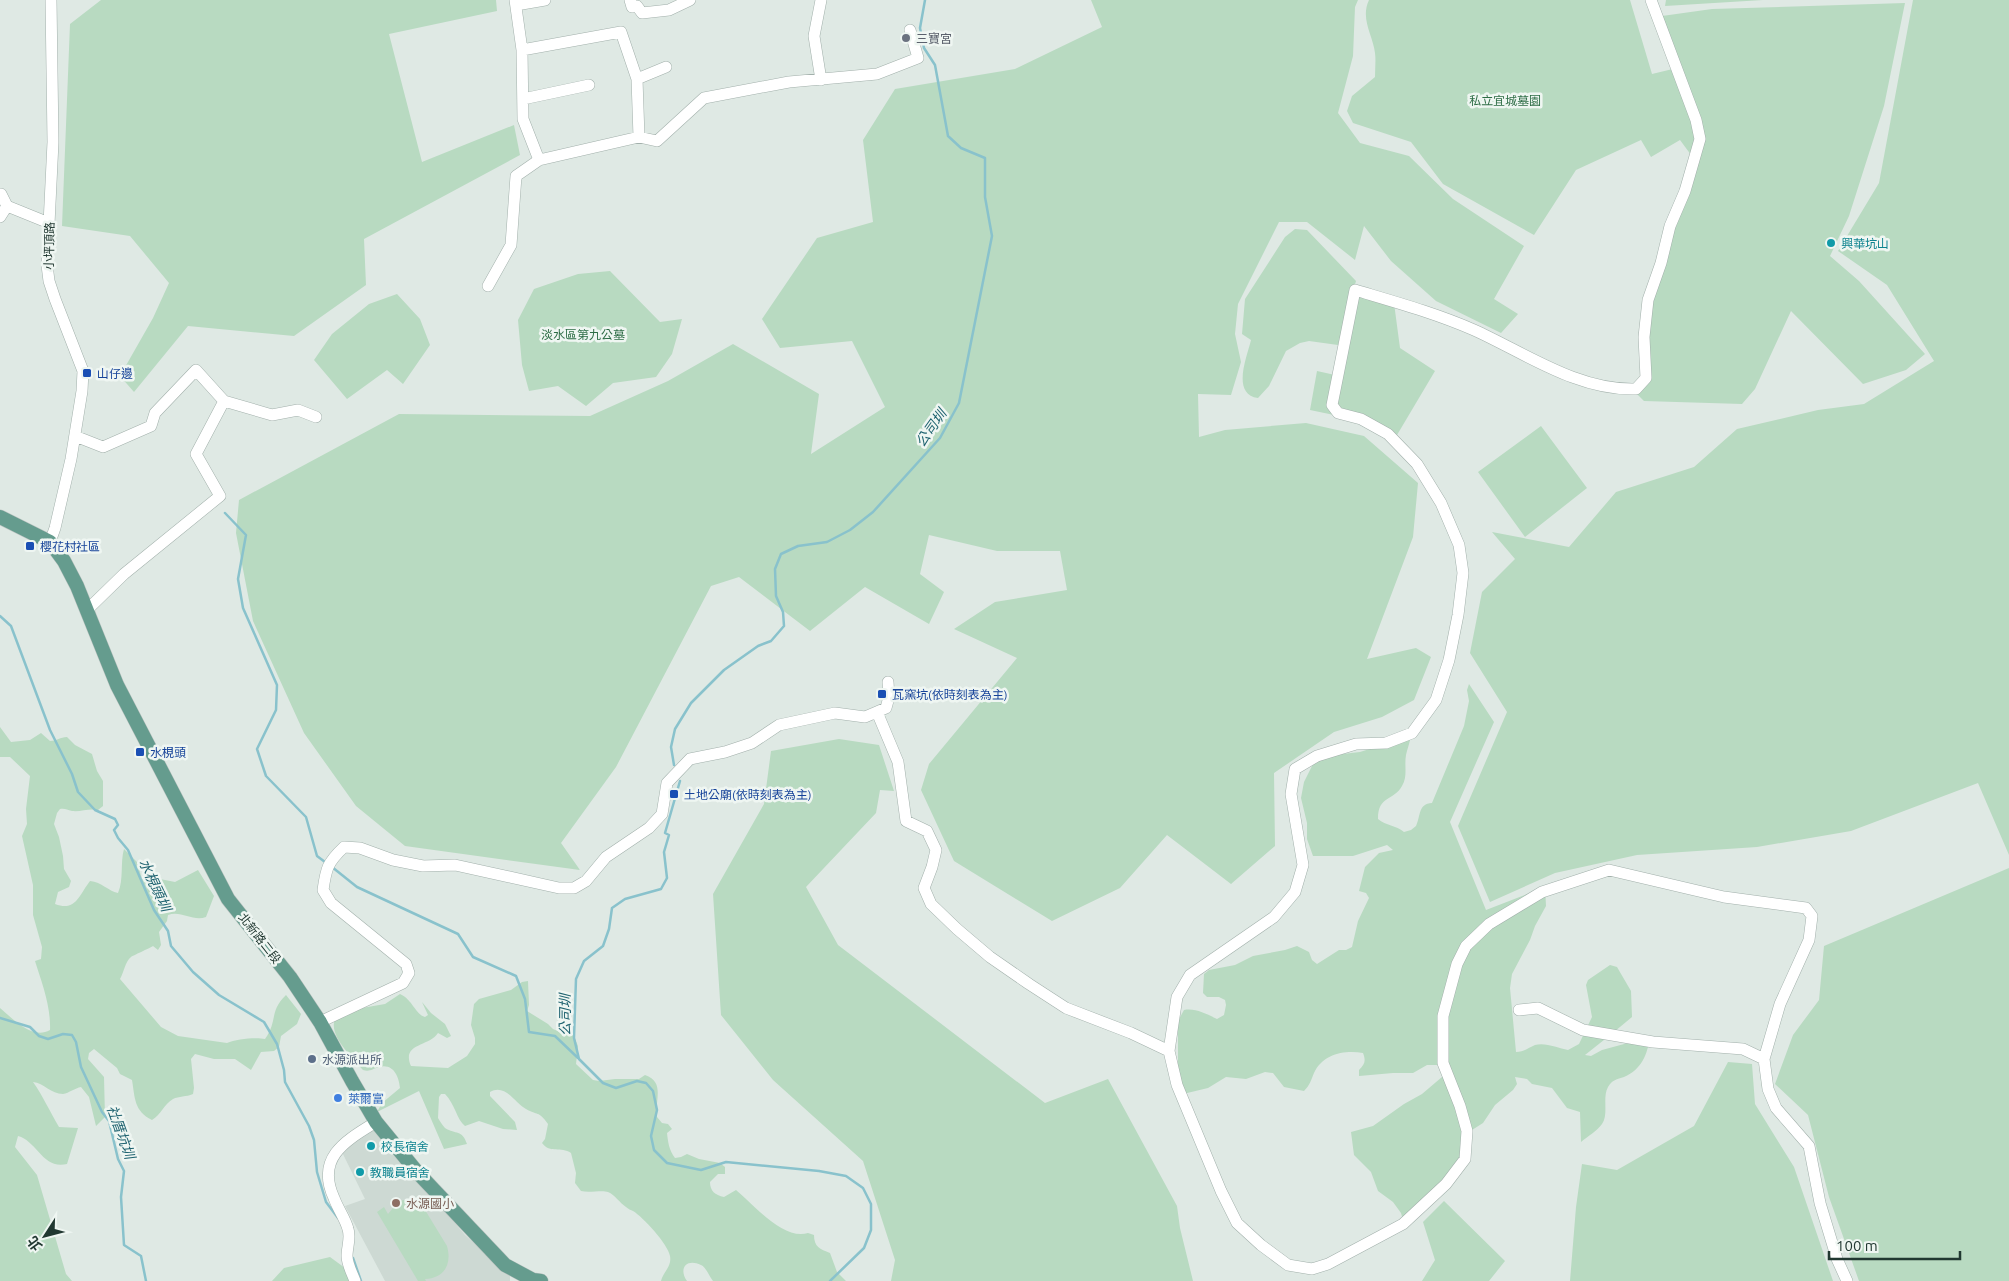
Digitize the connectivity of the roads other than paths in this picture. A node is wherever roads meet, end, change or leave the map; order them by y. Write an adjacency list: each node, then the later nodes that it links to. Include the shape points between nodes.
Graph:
1 (51, 0): 20 (street, 小坪頂路, via 53,142)
2 (545, 0): 7 (street)
3 (630, 0): 4 (street, via 632,7 637,6 642,14 669,10)
4 (690, 0)
5 (821, 0): 12 (street, via 814,36)
6 (1651, 0): 32 (street, via 1696,120 1700,139 1648,300 1644,337 1646,378 1636,389 1619,390 1572,377 1473,330 1420,309 1355,290 1332,405 1338,413 1361,419 1388,434 1417,464 1441,503 1459,545 1464,573 1449,660 1436,700 1412,733 1386,743 1356,744 1317,756 1295,769 1291,794 1303,865 1295,892 1274,917 1190,975 1177,997)
7 (515, 2): 9 (street)
8 (910, 30): 12 (street, via 918,58 877,74)
9 (522, 50): 11 (street, via 621,32); 14 (street)
10 (666, 67): 11 (street)
11 (636, 79): 15 (street)
12 (821, 80): 15 (street, via 789,82 704,98 657,141)
13 (589, 85): 14 (street)
14 (523, 99): 16 (street, via 523,119)
15 (639, 136): 16 (street)
16 (539, 160): 21 (street, via 516,176 511,245)
17 (1, 194): 18 (street)
18 (7, 206): 19 (street); 20 (street)
19 (0, 217)
20 (48, 223): 24 (street, 小坪頂路, via 49,281 83,371)
21 (488, 286)
22 (224, 401): 23 (street, via 272,415 298,410); 24 (street, via 196,370 155,413 151,426 103,446); 27 (street, via 196,454 220,496 124,574)
23 (316, 417)
24 (75, 436): 26 (street, 小坪頂路)
25 (0, 518): 26 (main road)
26 (50, 542): 27 (main road, 北新路二段, via 64,561)
27 (87, 610): 31 (main road, 北新路二段, via 117,685 228,898 290,977)
28 (888, 682): 29 (street, via 886,708)
29 (877, 712): 31 (street, via 865,717 835,713 779,725 752,743 690,759 667,783 662,814 650,828 606,858 586,881 574,888 559,888 455,865 423,866 360,848 344,847 328,864 323,890 331,903 406,964 408,973 403,983); 32 (street, via 898,762 906,821 927,831 936,850 924,888 931,904 990,957 1066,1008)
30 (1519, 1010): 33 (street, via 1538,1008 1582,1030 1653,1042 1743,1049)
31 (320, 1022): 34 (main road, 北新路二段)
32 (1169, 1051): 33 (street, via 1177,1085 1237,1223 1288,1266 1312,1269 1328,1264 1403,1224 1446,1184 1464,1159 1467,1131 1443,1062 1443,1016 1457,964 1466,946 1489,924 1542,892 1609,870 1724,897 1806,908 1812,916 1809,940 1780,1004)
33 (1764, 1059): 37 (street, via 1768,1089 1776,1108 1809,1146 1836,1259)
34 (376, 1122): 35 (street, via 340,1146 330,1164 333,1198 350,1232 347,1257); 36 (main road, 北新路二段, via 417,1172 505,1265)
35 (355, 1281)
36 (541, 1281)
37 (1847, 1281)

